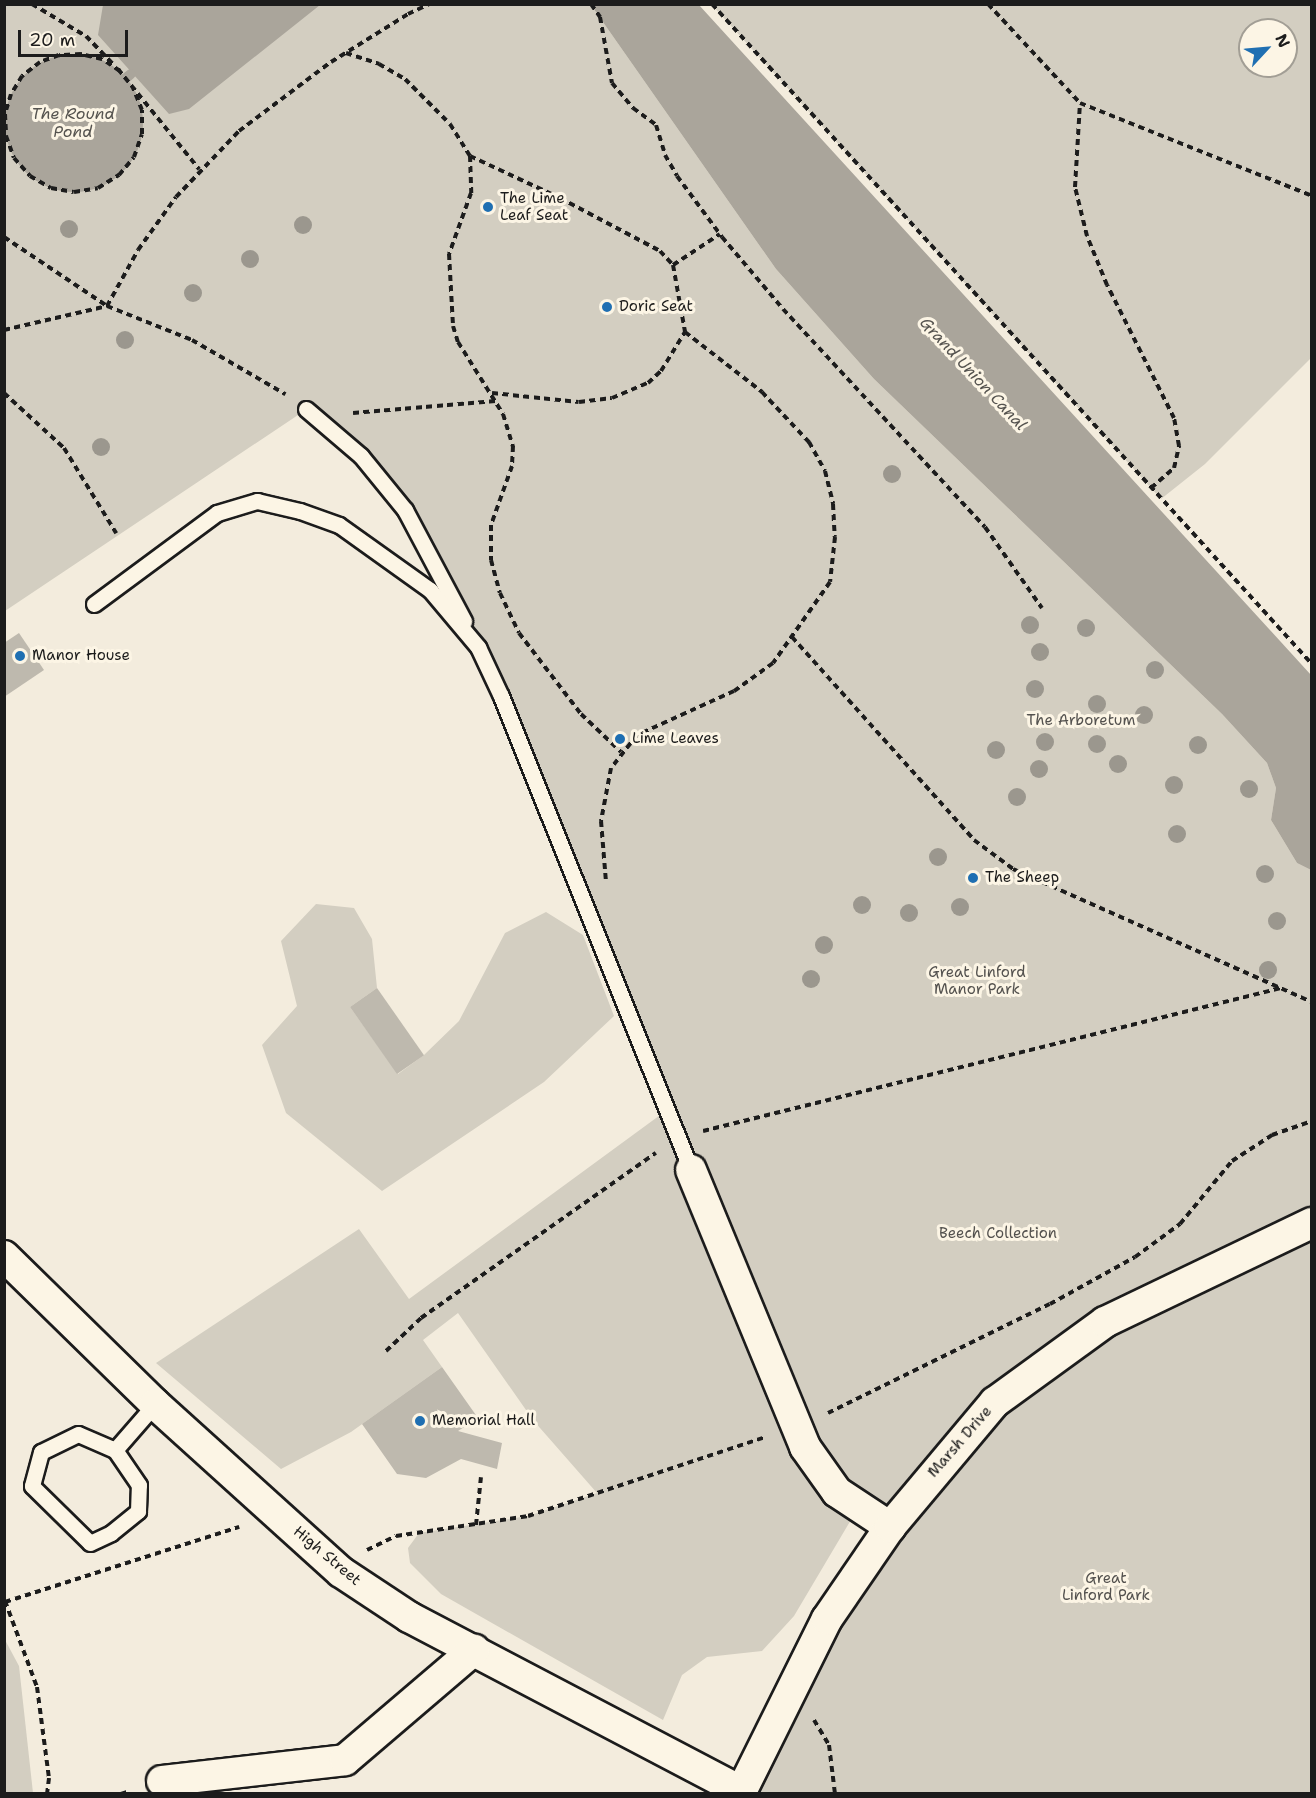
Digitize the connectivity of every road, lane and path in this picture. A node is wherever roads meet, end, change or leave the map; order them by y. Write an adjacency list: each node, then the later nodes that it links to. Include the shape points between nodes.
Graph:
1 (32, 4): 7 (path, via 86,36)
2 (429, 4): 6 (path)
3 (591, 4): 13 (path, via 600,17 612,82 633,108 656,125 671,165)
4 (711, 4): 23 (path)
5 (988, 4): 9 (path)
6 (346, 53): 10 (path, via 379,64 428,99); 11 (path, via 273,103)
7 (120, 71): 8 (path); 8 (path, via 102,59 70,54 40,62 22,76 5,114 6,136 14,158 30,176 51,188 74,192 98,188 119,175 134,157 142,134 142,110)
8 (134, 88): 11 (path)
9 (1080, 103): 12 (path); 23 (path, via 1075,187 1088,236 1107,285 1174,418 1179,446 1174,468)
10 (470, 156): 15 (path, via 622,229 660,251); 20 (path, via 471,193 449,254 451,311 458,342)
11 (199, 169): 16 (path, via 138,250)
12 (1311, 196)
13 (720, 234): 15 (path); 26 (path, via 985,527)
14 (4, 237): 16 (path)
15 (673, 265): 18 (path)
16 (107, 306): 17 (path); 22 (path, via 192,340 264,379)
17 (4, 330)
18 (685, 332): 20 (path, via 661,371 648,383 612,398 579,402); 27 (path, via 772,401 814,448 825,471 835,518 830,582)
19 (4, 393): 24 (path, via 64,448)
20 (491, 393): 21 (path)
21 (495, 400): 22 (path); 30 (path, via 513,446 512,466 491,525 491,560 500,593 519,633 552,680)
22 (310, 413): 28 (lane, via 361,456 405,510)
23 (1151, 488): 29 (path)
24 (116, 533)
25 (94, 604): 28 (lane, via 217,513 257,501 300,510 339,525 382,553 430,590)
26 (1042, 608)
27 (792, 637): 30 (path, via 773,663 750,681 651,727); 32 (path, via 974,840 1013,869)
28 (478, 647): 35 (lane, via 575,875)
29 (1311, 664)
30 (621, 752): 31 (path, via 606,781 601,821)
31 (606, 890)
32 (1281, 988): 33 (path); 35 (path)
33 (1311, 1002)
34 (1311, 1121): 41 (path, via 1272,1134 1232,1161 1180,1224 1135,1257 948,1355)
35 (679, 1137): 36 (lane); 39 (path, via 421,1318)
36 (691, 1170): 41 (street)
37 (1311, 1223): 46 (street, Marsh Drive, via 1105,1322 995,1402)
38 (4, 1256): 40 (street, High Street)
39 (386, 1351)
40 (154, 1404): 42 (lane); 44 (street, High Street)
41 (796, 1426): 45 (path, via 528,1516); 46 (street, via 805,1447 837,1492)
42 (115, 1450): 42 (lane, via 139,1485 138,1511 111,1533 90,1543 32,1486 41,1452 78,1434)
43 (481, 1477): 45 (path)
44 (277, 1515): 47 (street, High Street); 48 (path)
45 (476, 1526): 47 (path, via 396,1536 372,1546)
46 (890, 1527): 50 (street, Marsh Drive, via 827,1618)
47 (341, 1572): 49 (street, High Street, via 409,1617)
48 (5, 1601): 53 (path, via 37,1687 49,1778)
49 (474, 1650): 51 (street, via 345,1760); 52 (street, High Street)
50 (787, 1695): 52 (street, Marsh Drive); 54 (path, via 812,1717 829,1745)
51 (162, 1780)
52 (740, 1792)
53 (47, 1794)
54 (835, 1794)

